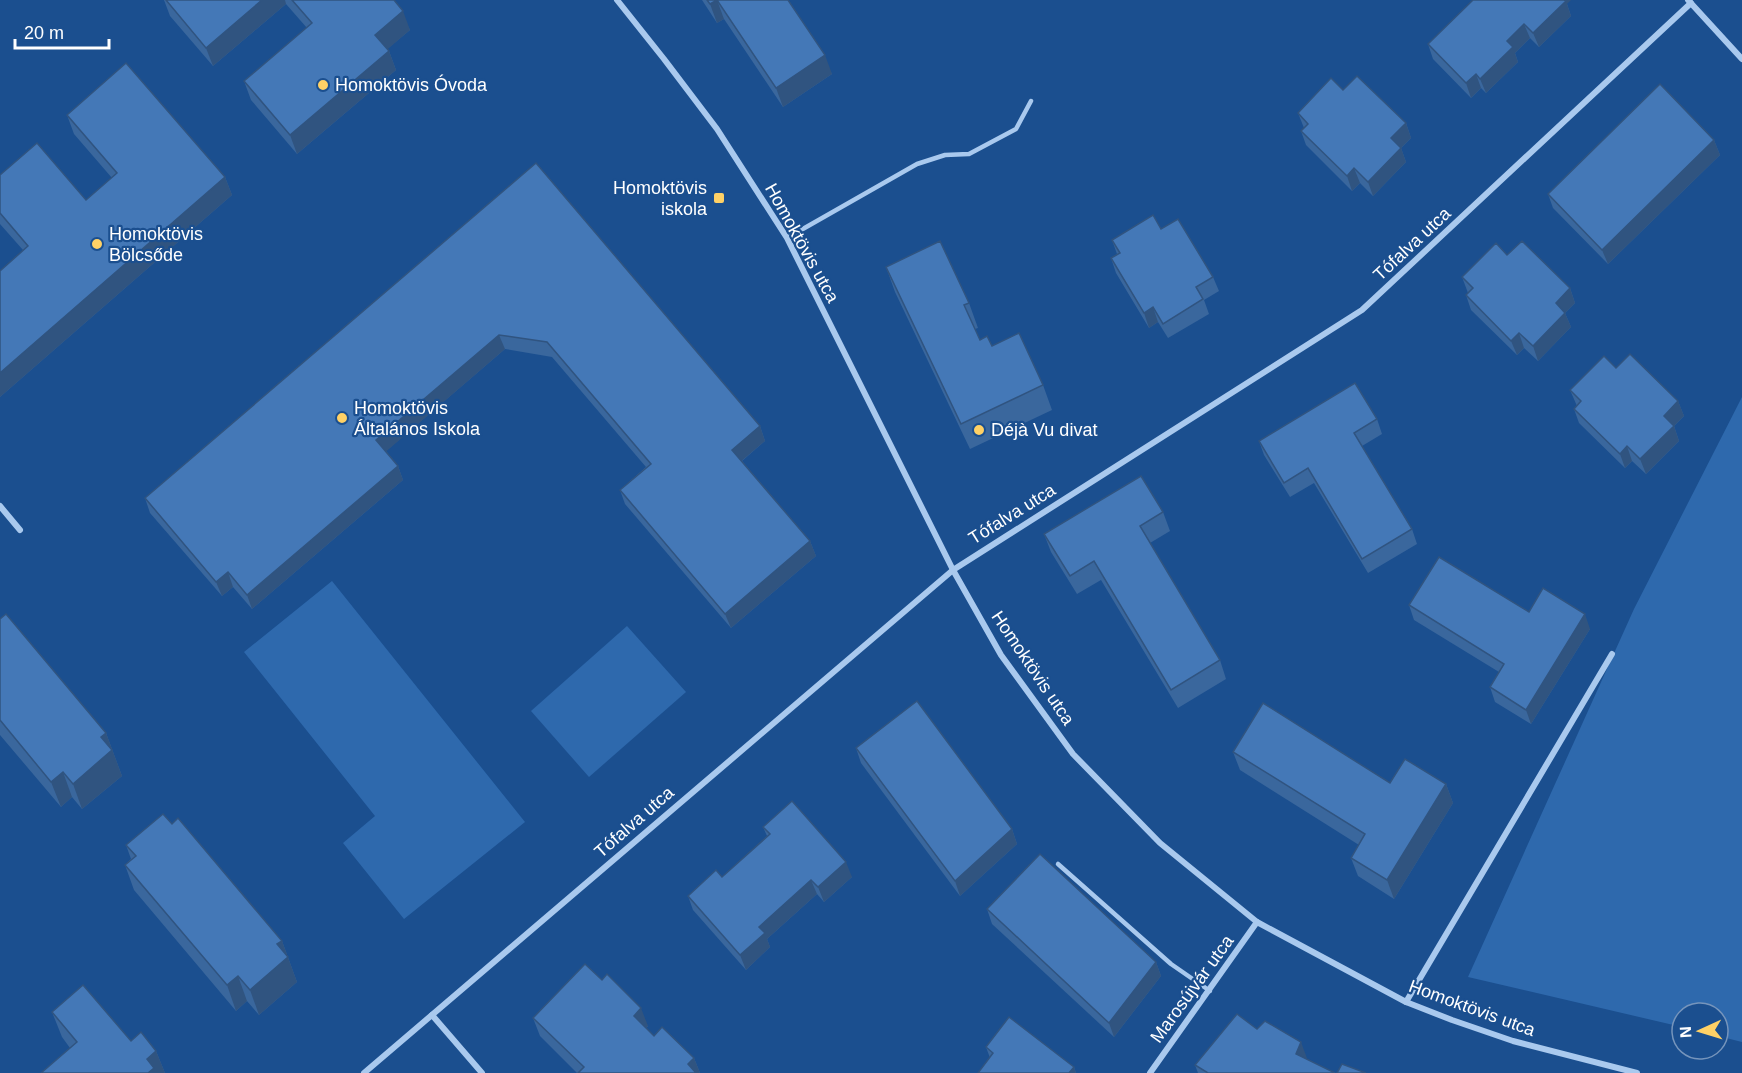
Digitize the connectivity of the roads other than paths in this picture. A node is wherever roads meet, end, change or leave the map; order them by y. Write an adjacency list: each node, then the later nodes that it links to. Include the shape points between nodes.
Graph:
1 (617, 0): 5 (street, Homoktövis utca, via 717,129)
2 (1690, 2): 3 (street); 8 (street, Tófalva utca, via 1362,310)
3 (1742, 59)
4 (1031, 100): 5 (lane, via 1016,129 969,154 945,155 917,164)
5 (787, 238): 8 (street, Homoktövis utca)
6 (0, 506): 7 (street)
7 (20, 530)
8 (953, 570): 11 (street, Homoktövis utca, via 1001,655 1073,754 1160,843); 14 (street, Tófalva utca)
9 (1612, 654): 13 (street)
10 (1058, 864): 12 (lane, via 1171,964)
11 (1257, 922): 12 (street, Marosújvár utca); 13 (street, Homoktövis utca)
12 (1210, 991): 17 (street, Marosújvár utca)
13 (1407, 1002): 18 (street, Homoktövis utca, via 1513,1041)
14 (432, 1015): 15 (street, Tófalva utca); 16 (street)
15 (364, 1073)
16 (483, 1073)
17 (1150, 1073)
18 (1637, 1073)

